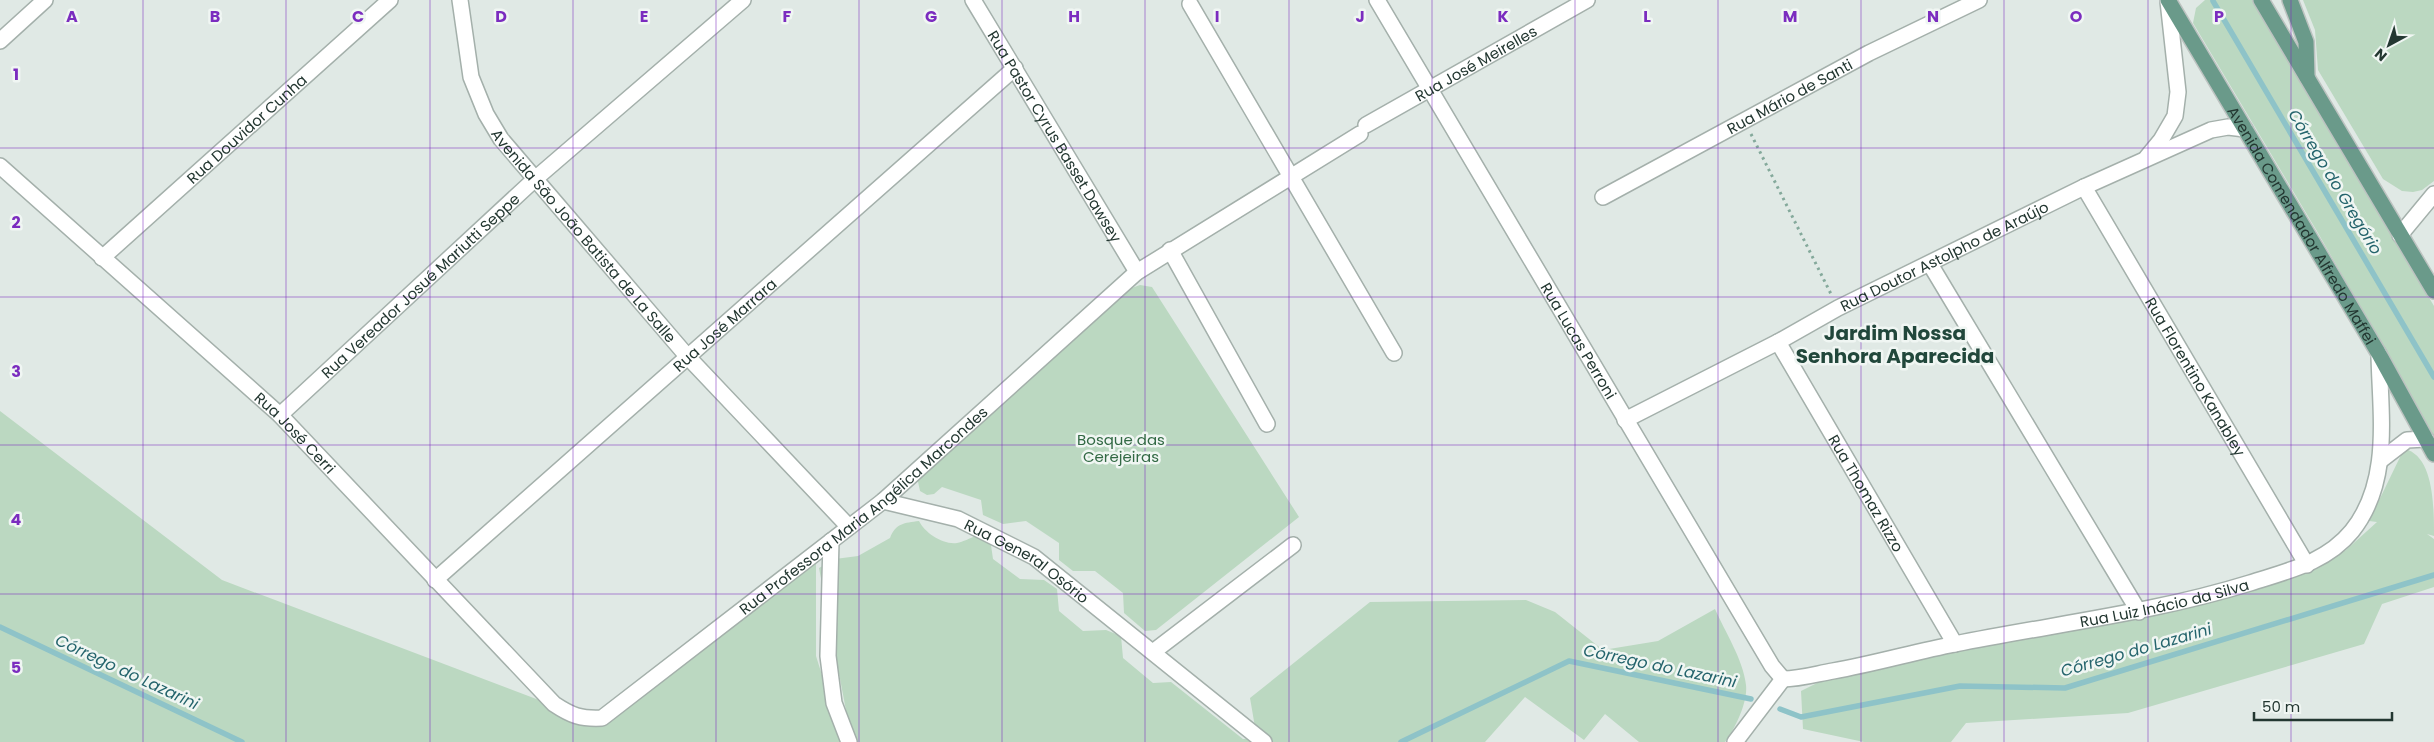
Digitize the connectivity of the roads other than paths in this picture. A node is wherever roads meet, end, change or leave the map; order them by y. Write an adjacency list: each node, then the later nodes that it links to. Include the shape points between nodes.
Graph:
1 (46, 0): 14 (street)
2 (390, 0): 28 (street, Rua Douvidor Cunha)
3 (460, 0): 22 (street, Avenida São João Batista de La Salle, via 472,77 486,114 501,139)
4 (743, 0): 22 (street, Rua Vereador Josué Mariutti Seppe)
5 (973, 0): 15 (street, Rua Pastor Cyrus Basset Dawsey)
6 (1377, 0): 17 (street, Rua Lucas Perroni)
7 (1587, 0): 17 (street, Rua José Meirelles)
8 (1979, 0): 25 (street, Rua Mário de Santi, via 1868,53)
9 (2168, 0): 10 (main road); 18 (main road, Avenida Comendador Alfredo Maffei); 19 (street, via 2178,92 2175,116)
10 (2185, 0)
11 (2261, 0): 16 (main road)
12 (2290, 0): 16 (main road, via 2306,42)
13 (1190, 4): 21 (street)
14 (0, 42)
15 (1015, 68): 30 (street, Rua Pastor Cyrus Basset Dawsey); 35 (street, Rua José Marrara)
16 (2307, 78): 26 (main road)
17 (1431, 89): 21 (street, Rua José Meirelles); 37 (street, Rua Lucas Perroni)
18 (2245, 129): 19 (street, Rua Doutor Astolpho de Araújo, via 2211,130); 34 (main road, Avenida Comendador Alfredo Maffei)
19 (2143, 162): 23 (street, Rua Doutor Astolpho de Araújo)
20 (0, 166): 28 (street, Rua José Cerri)
21 (1292, 178): 27 (street, Rua Professora Maria Angélica Marcondes); 33 (street)
22 (535, 179): 35 (street, Avenida São João Batista de La Salle); 36 (street, Rua Vereador Josué Mariutti Seppe)
23 (2084, 187): 29 (street, Rua Doutor Astolpho de Araújo); 46 (street, Rua Florentino Kanabley)
24 (2434, 194): 26 (street)
25 (1602, 197)
26 (2400, 235): 31 (main road)
27 (1170, 250): 30 (street, Rua Professora Maria Angélica Marcondes); 38 (street)
28 (102, 258): 36 (street, Rua José Cerri)
29 (1930, 264): 32 (street, Rua Doutor Astolpho de Araújo, via 1838,308); 48 (street)
30 (1137, 272): 42 (street, Rua Professora Maria Angélica Marcondes)
31 (2434, 291)
32 (1778, 342): 37 (street, Rua Doutor Astolpho de Araújo); 49 (street, Rua Thomaz Rizzo)
33 (1394, 352)
34 (2379, 354): 39 (main road, Avenida Comendador Alfredo Maffei); 41 (street, Rua Luiz Inácio da Silva)
35 (687, 356): 43 (street, Avenida São João Batista de La Salle); 47 (street, Rua José Marrara)
36 (280, 415): 47 (street, Rua José Cerri)
37 (1625, 420): 51 (street, Rua Lucas Perroni, via 1772,666)
38 (1267, 424)
39 (2426, 439): 40 (main road, Avenida Comendador Alfredo Maffei); 41 (street, via 2408,440)
40 (2434, 454)
41 (2382, 460): 46 (street, Rua Luiz Inácio da Silva, via 2371,496 2354,529 2338,546)
42 (883, 501): 43 (street, Rua Professora Maria Angélica Marcondes); 50 (street, Rua General Osório, via 958,519 1034,557)
43 (849, 527): 44 (street, Rua Professora Maria Angélica Marcondes)
44 (830, 541): 52 (street, Rua Professora Maria Angélica Marcondes, via 602,718); 53 (street, via 828,656 834,703)
45 (1293, 545): 50 (street)
46 (2307, 565): 48 (street, Rua Luiz Inácio da Silva, via 2208,596)
47 (435, 580): 52 (street, Rua José Cerri, via 554,704)
48 (2138, 612): 49 (street, Rua Luiz Inácio da Silva)
49 (1955, 644): 51 (street, Rua Luiz Inácio da Silva, via 1794,679)
50 (1154, 652): 54 (street, Rua General Osório)
51 (1783, 678): 55 (street)
52 (572, 716)
53 (849, 742)
54 (1264, 742)
55 (1735, 742)

